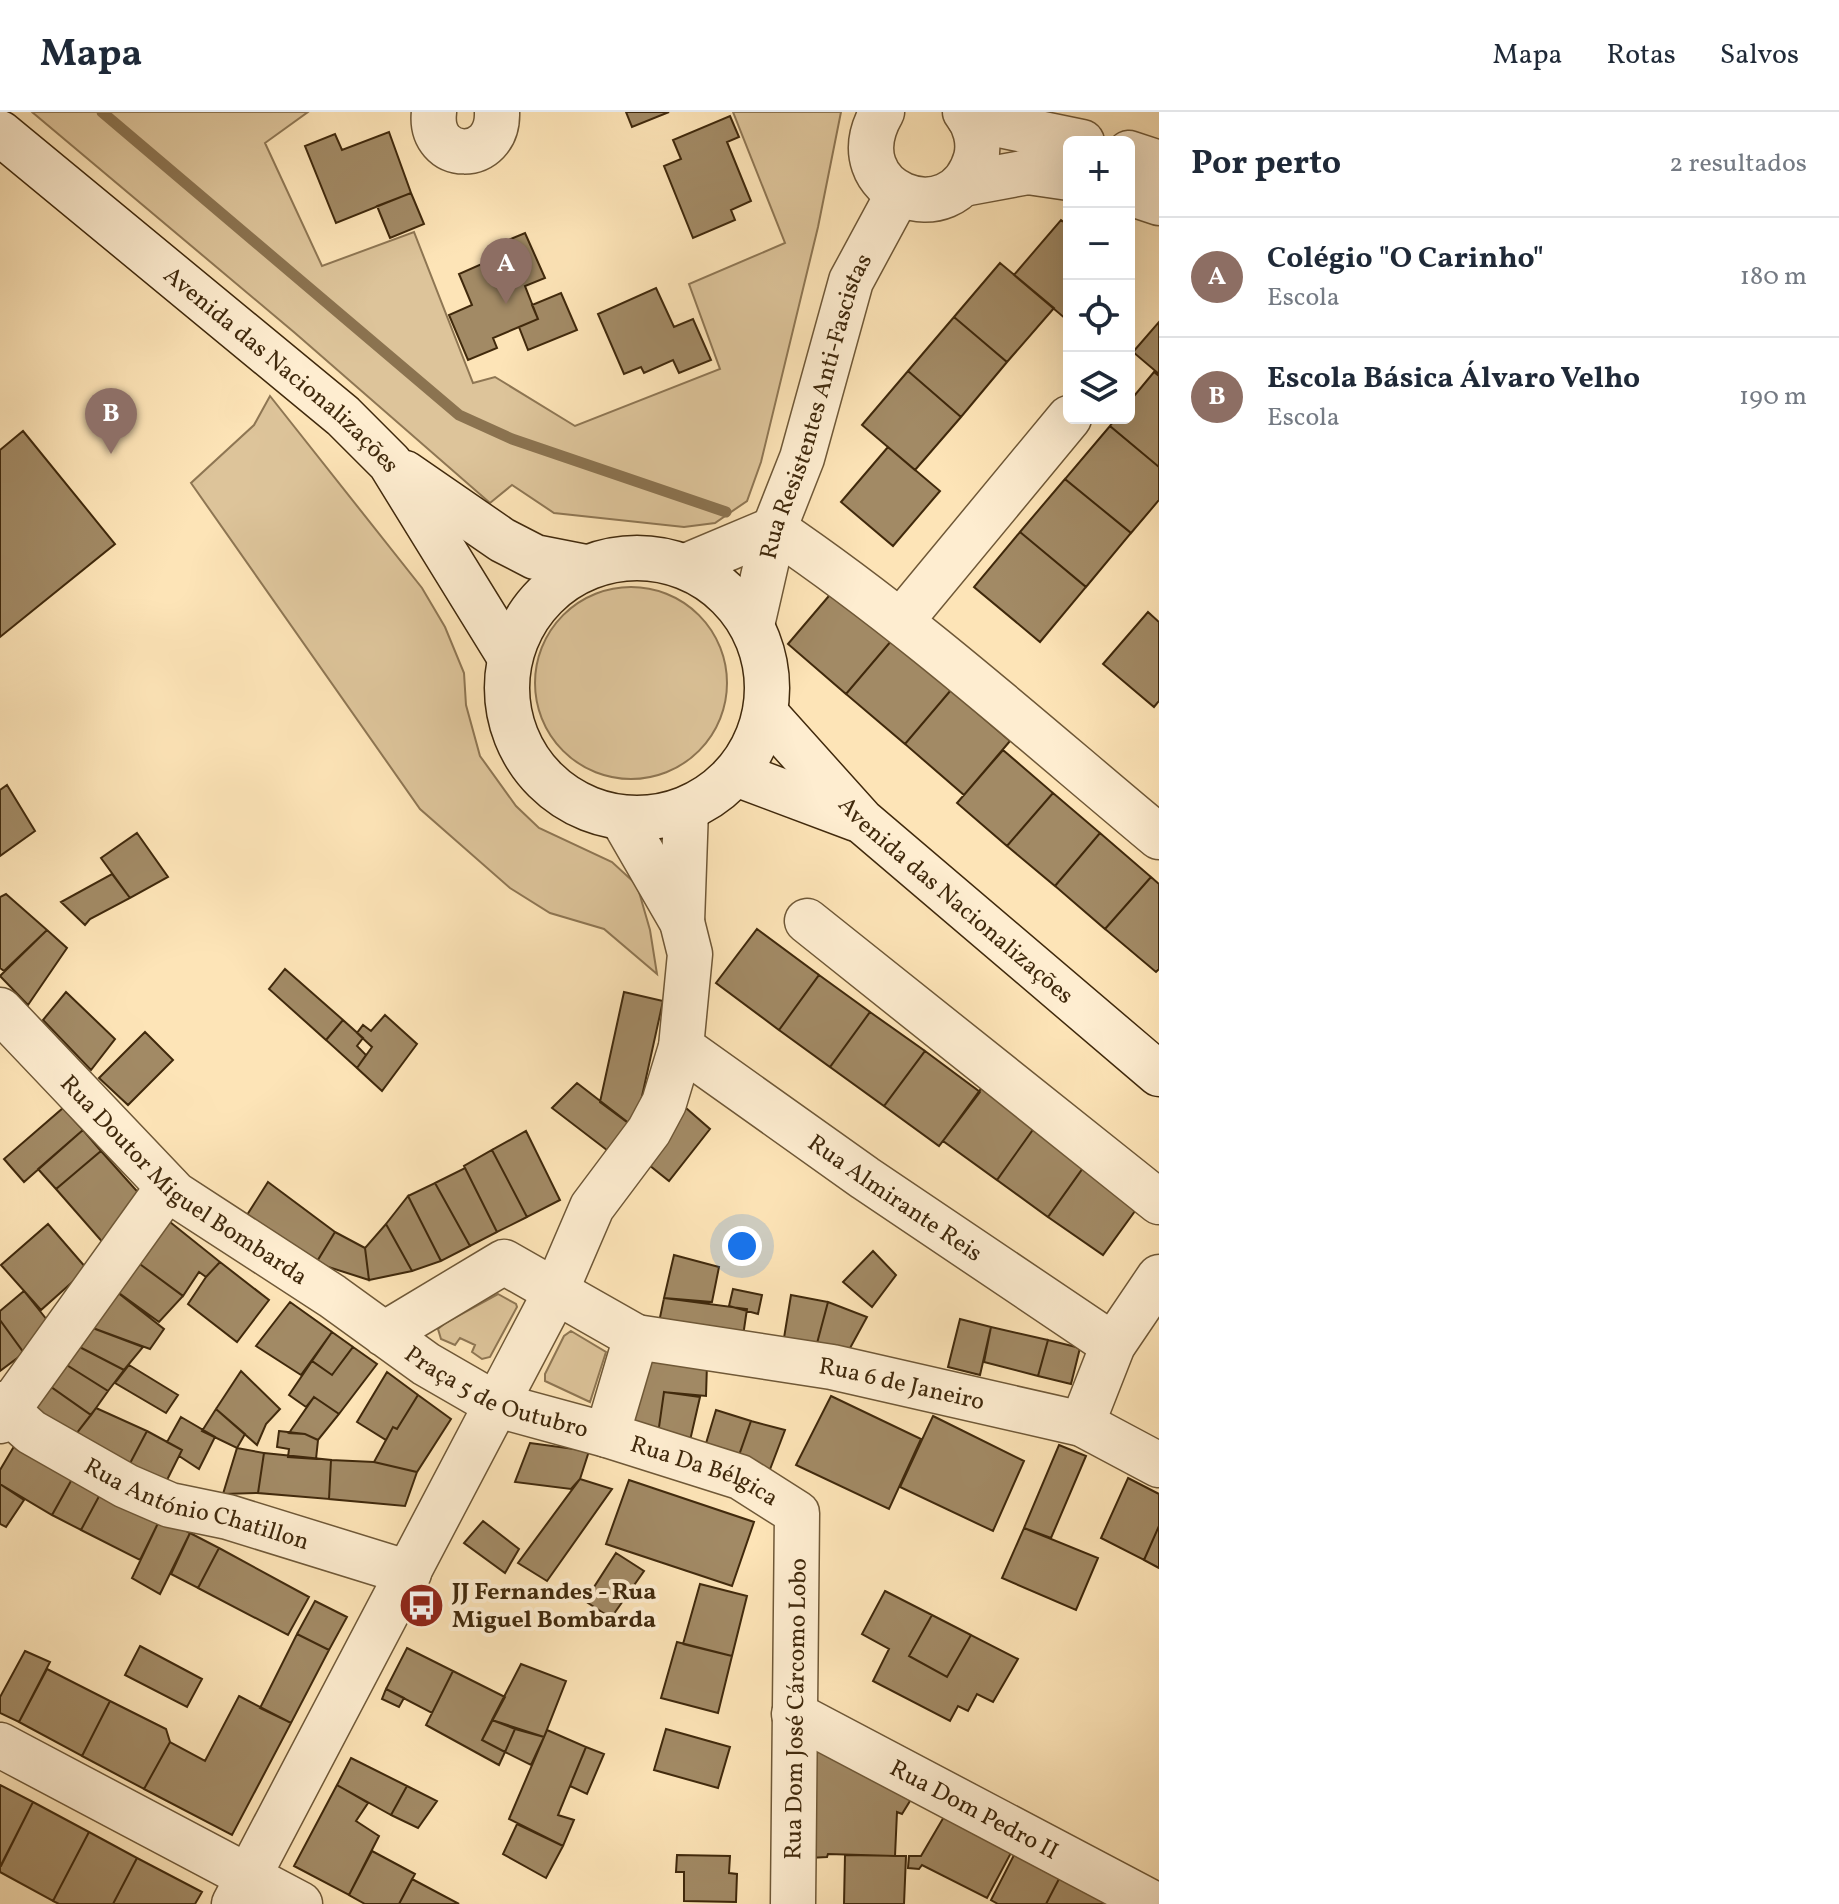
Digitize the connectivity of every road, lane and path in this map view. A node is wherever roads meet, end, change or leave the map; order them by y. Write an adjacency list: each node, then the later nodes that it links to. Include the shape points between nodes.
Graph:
1 (434, 112): 2 (street, via 438,137 460,152 485,145)
2 (497, 112)
3 (882, 112): 11 (street, via 870,141 871,157 876,172)
4 (968, 115): 6 (street); 10 (street, via 977,135 977,153)
5 (0, 133): 15 (street, Avenida das Nacionalizações, via 343,416)
6 (1063, 137)
7 (1135, 155): 8 (street)
8 (1159, 163)
9 (1063, 177): 10 (street, via 1028,172)
10 (963, 184): 11 (street, via 932,199)
11 (898, 194): 16 (street, Rua Resistentes Anti-Fascistas, via 851,281 802,458)
12 (1135, 195): 13 (street)
13 (1159, 203)
14 (1064, 424): 19 (street)
15 (390, 463): 18 (street, via 502,540 535,557); 21 (street, Avenida das Nacionalizações)
16 (774, 529): 17 (street); 19 (street); 20 (street, Rua Resistentes Anti-Fascistas)
17 (686, 566): 18 (street, via 653,558 619,558); 20 (street, via 724,590)
18 (586, 567): 21 (street, via 533,609)
19 (901, 621): 27 (street)
20 (752, 625): 22 (street, via 766,667)
21 (509, 656): 25 (street, via 510,717 524,754 550,785 572,800)
22 (765, 713): 23 (street); 26 (street, Avenida das Nacionalizações)
23 (736, 774): 24 (street); 26 (street)
24 (686, 809): 25 (street); 29 (street)
25 (622, 818): 29 (street)
26 (862, 821): 32 (street, Avenida das Nacionalizações)
27 (1159, 837)
28 (807, 921): 34 (street)
29 (682, 922): 31 (street, via 690,954)
30 (0, 1010): 33 (street, Rua Doutor Miguel Bombarda)
31 (681, 1047): 36 (street, via 664,1103 592,1207); 39 (street, Rua Almirante Reis)
32 (1159, 1074)
33 (168, 1187): 37 (street, Rua Doutor Miguel Bombarda); 41 (street)
34 (1159, 1202)
35 (1159, 1277): 39 (street)
36 (555, 1293): 37 (street, Praça 5 de Outubro, via 504,1262); 38 (street, Praça 5 de Outubro); 40 (street)
37 (384, 1334): 40 (street, Praça 5 de Outubro)
38 (636, 1337): 42 (street, Rua 6 de Janeiro, via 832,1367); 43 (street, Praça 5 de Outubro)
39 (1113, 1345): 42 (street)
40 (497, 1405): 43 (street, Praça 5 de Outubro); 46 (street)
41 (2, 1412): 46 (street, Rua António Chatillon, via 126,1486 170,1505 228,1517)
42 (1082, 1424): 44 (street, Rua 6 de Janeiro)
43 (607, 1435): 45 (street, Rua Da Bélgica, via 740,1477)
44 (1159, 1465)
45 (797, 1513): 47 (street, Rua Dom José Cárcomo Lobo)
46 (409, 1573): 49 (street)
47 (794, 1714): 51 (street, Rua Dom José Cárcomo Lobo); 52 (street, Rua Dom Pedro II)
48 (0, 1745): 49 (street)
49 (241, 1890): 50 (street)
50 (300, 1904)
51 (793, 1904)
52 (1154, 1904)

